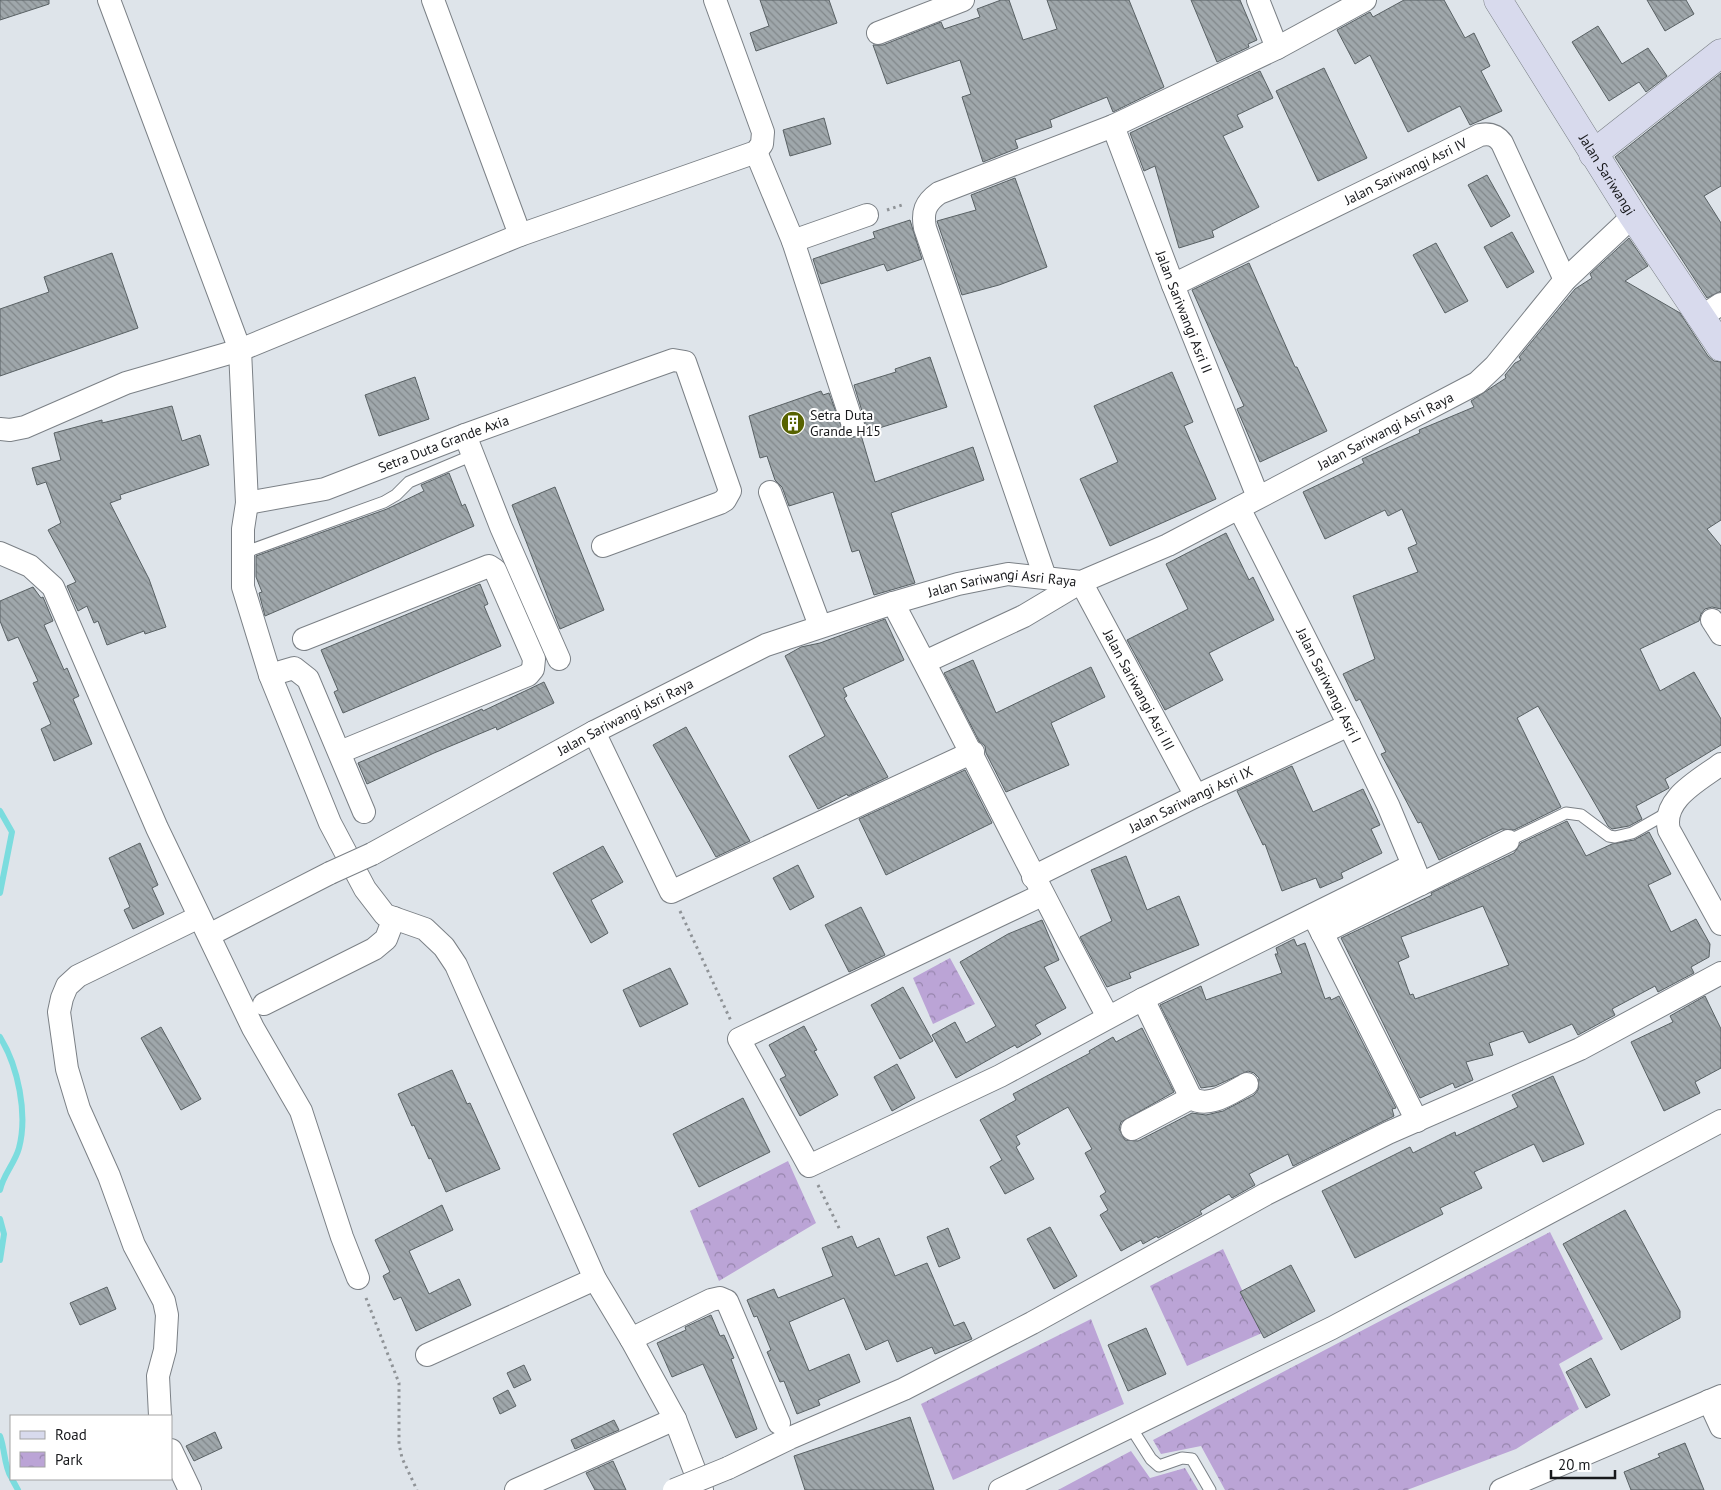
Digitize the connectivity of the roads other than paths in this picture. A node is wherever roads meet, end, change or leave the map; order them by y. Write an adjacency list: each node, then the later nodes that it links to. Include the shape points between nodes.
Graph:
1 (109, 0): 22 (street)
2 (433, 0): 16 (street)
3 (715, 0): 12 (street, via 763,132 762,144)
4 (963, 0): 8 (street)
5 (1258, 0): 9 (street)
6 (1365, 0): 9 (street)
7 (1498, 0): 13 (street, Jalan Sariwangi)
8 (878, 33)
9 (1277, 48): 11 (street)
10 (1721, 53): 13 (street)
11 (1113, 126): 19 (street, Jalan Sariwangi Asri II); 33 (street, via 939,194 930,200 923,217)
12 (756, 152): 16 (street); 17 (street)
13 (1593, 154): 15 (street, Jalan Sariwangi)
14 (867, 216): 17 (street)
15 (1633, 216): 18 (street, Jalan Sariwangi Asri Raya); 20 (street, Jalan Sariwangi)
16 (520, 235): 22 (street)
17 (793, 241): 23 (street)
18 (1565, 280): 19 (street, Jalan Sariwangi Asri IV, via 1502,143 1487,134); 27 (street, Jalan Sariwangi Asri Raya, via 1496,366 1477,383)
19 (1173, 285): 27 (street, Jalan Sariwangi Asri II)
20 (1711, 310): 21 (street, Jalan Sariwangi)
21 (1721, 347)
22 (240, 350): 24 (street, via 126,382 26,427); 28 (street)
23 (853, 425)
24 (0, 429)
25 (469, 445): 28 (street, Setra Duta Grande Axia, via 325,489); 30 (street, Setra Duta Grande Axia, via 638,372 673,360 685,362 730,491 720,503); 32 (lane, via 409,482 384,502); 38 (street)
26 (770, 492): 36 (street)
27 (1258, 497): 29 (street, Jalan Sariwangi Asri Raya)
28 (247, 503): 32 (street)
29 (1239, 508): 34 (street, Jalan Sariwangi Asri Raya, via 1168,545); 41 (street, Jalan Sariwangi Asri I)
30 (603, 546)
31 (0, 553): 55 (street, via 30,566 53,587 156,828)
32 (243, 553): 40 (street, via 243,587)
33 (1045, 577): 34 (street, Jalan Sariwangi Asri Raya); 35 (street, Jalan Sariwangi Asri Raya, via 1008,574)
34 (1080, 582): 39 (street, via 1024,616); 46 (street, Jalan Sariwangi Asri III)
35 (893, 602): 36 (street, Jalan Sariwangi Asri Raya); 39 (street)
36 (820, 626): 42 (street, Jalan Sariwangi Asri Raya, via 766,645)
37 (304, 639): 43 (street, via 489,566 496,570 534,659 533,669 528,674)
38 (559, 659)
39 (925, 662): 44 (street)
40 (270, 675): 43 (street, via 294,668 308,679); 52 (street, via 343,850 375,904)
41 (1349, 725): 46 (street, Jalan Sariwangi Asri IX); 50 (street, Jalan Sariwangi Asri I)
42 (594, 732): 44 (street, via 671,892); 55 (street, Jalan Sariwangi Asri Raya, bridge, via 372,854)
43 (340, 752): 47 (street)
44 (973, 752): 51 (street)
45 (1721, 764): 48 (street, via 1680,795)
46 (1196, 796): 51 (street, Jalan Sariwangi Asri IX)
47 (364, 812)
48 (1669, 812): 49 (lane, via 1632,833 1615,837 1580,814 1566,813); 54 (street, via 1669,830)
49 (1508, 841): 50 (street)
50 (1417, 875): 53 (street)
51 (1038, 886): 59 (street); 59 (street, Jalan Sariwangi Asri IX, via 740,1039 809,1166 1000,1076)
52 (394, 918): 58 (street, via 386,938 374,949); 66 (street, via 425,929 444,947 456,965)
53 (1318, 924): 57 (street); 62 (street)
54 (1721, 924)
55 (204, 926): 65 (street, via 253,1028 301,1111); 70 (street, Jalan Sariwangi Asri Raya, via 78,976 67,986 59,1012 67,1069 79,1109 109,1176 134,1245 164,1301 167,1315 165,1350 158,1376)
56 (1721, 973): 62 (street, via 1580,1049)
57 (1142, 999): 59 (street); 61 (street)
58 (264, 1004)
59 (1108, 1017)
60 (1247, 1084): 61 (street, via 1211,1102 1199,1103)
61 (1191, 1098): 64 (street)
62 (1416, 1121): 78 (street, bridge, via 1266,1194 1032,1323 904,1389)
63 (1721, 1121): 73 (street, via 1332,1328)
64 (1132, 1129)
65 (358, 1278)
66 (595, 1279): 67 (street); 68 (street)
67 (631, 1339): 71 (street); 72 (street, via 712,1300 720,1298 727,1301)
68 (427, 1355)
69 (1715, 1399): 74 (street); 82 (street)
70 (160, 1415)
71 (674, 1419): 77 (street); 79 (street)
72 (779, 1423)
73 (1130, 1426): 80 (street); 81 (lane, via 1159,1466 1182,1458 1192,1459)
74 (1721, 1427)
75 (172, 1452): 76 (street)
76 (190, 1490)
77 (516, 1490)
78 (674, 1490)
79 (702, 1490)
80 (1000, 1490)
81 (1210, 1490)
82 (1500, 1490)

